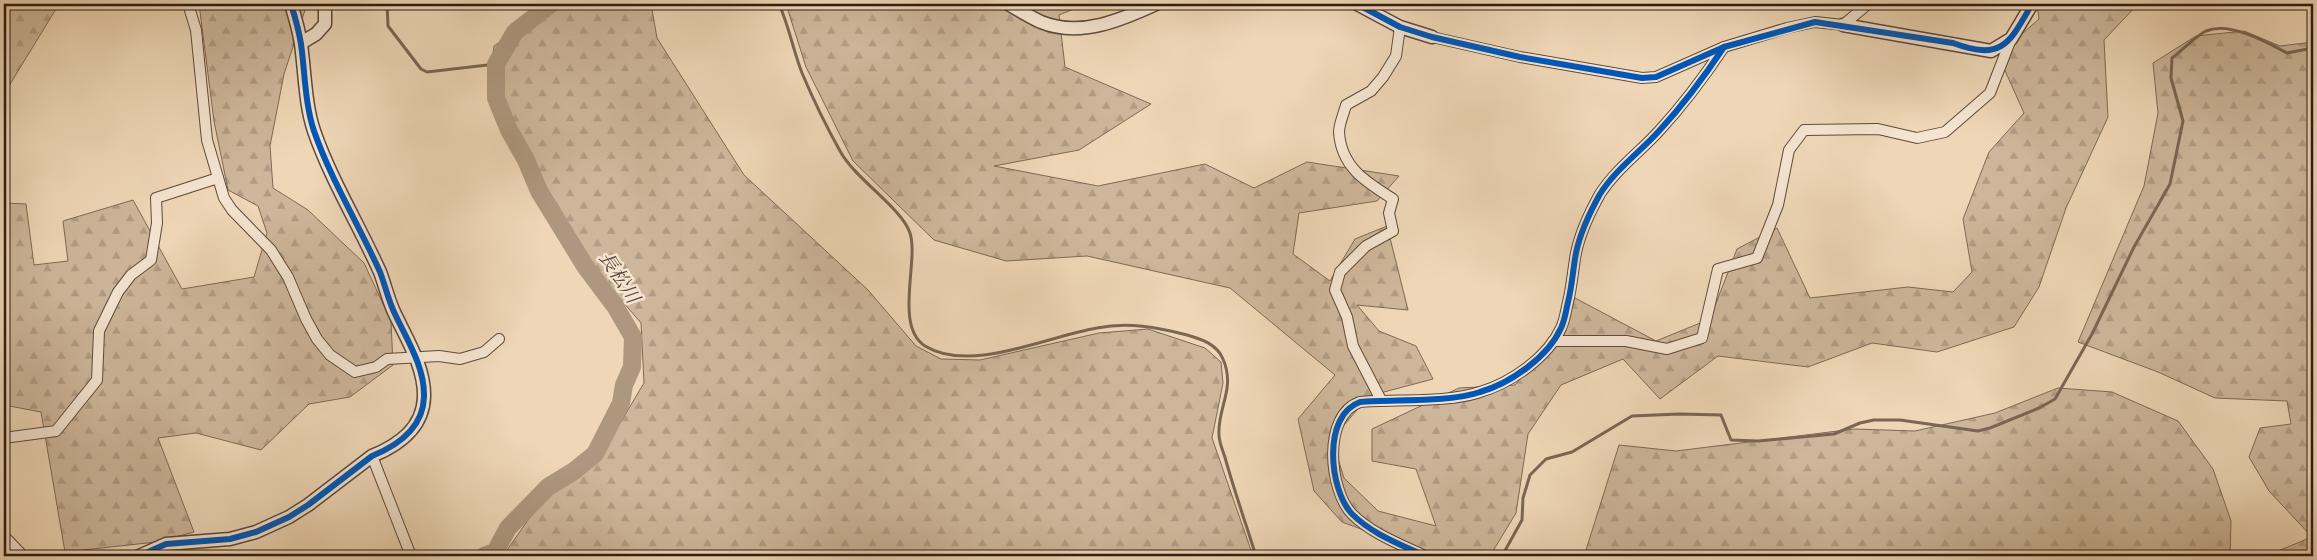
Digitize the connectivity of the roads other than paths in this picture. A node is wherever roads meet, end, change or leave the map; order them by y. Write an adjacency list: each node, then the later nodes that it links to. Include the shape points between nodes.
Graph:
1 (188, 4): 15 (street, via 196,30 207,140)
2 (291, 4): 13 (street)
3 (325, 4): 13 (street, via 325,24)
4 (1008, 4): 5 (street, via 1042,23 1068,29 1102,25)
5 (1156, 4)
6 (1357, 4): 10 (street)
7 (1868, 4): 9 (street)
8 (2032, 4): 12 (street)
9 (1842, 25): 12 (street, via 1979,50 1991,51); 14 (street, via 1815,22)
10 (1400, 27): 11 (street); 19 (street, via 1396,56 1371,91 1346,105 1339,130 1345,158 1366,181 1393,199 1389,213 1393,231 1366,246 1340,272 1335,290 1347,317 1353,346)
11 (1432, 37): 14 (street, via 1520,57 1642,78 1656,77)
12 (2011, 40): 17 (street, via 1990,93 1945,132 1917,138 1878,129 1804,130 1789,150 1778,205 1756,258 1718,269 1702,338 1667,349 1626,341)
13 (301, 43): 18 (street, via 314,129 328,167 380,272)
14 (1724, 47): 17 (street, via 1691,96 1658,133 1628,159 1601,193 1576,251 1562,327)
15 (218, 178): 18 (street, via 224,198 232,210 271,250 288,277 306,319 330,355 355,372 376,367 387,359); 20 (street, via 156,198 157,223 151,260 131,275 118,292 99,331 96,380 56,431)
16 (499, 339): 18 (street, via 484,352 460,360 439,356)
17 (1553, 341): 19 (street, via 1514,376 1480,392)
18 (415, 357): 21 (street, via 424,397 420,419 406,437)
19 (1381, 400): 26 (street, via 1352,404 1342,416 1334,440 1334,472 1351,513 1374,532)
20 (4, 438)
21 (372, 456): 24 (street, via 308,505 256,532 230,539 166,544); 25 (street)
22 (4, 536): 23 (street)
23 (24, 556)
24 (139, 556)
25 (411, 556)
26 (1425, 556)

